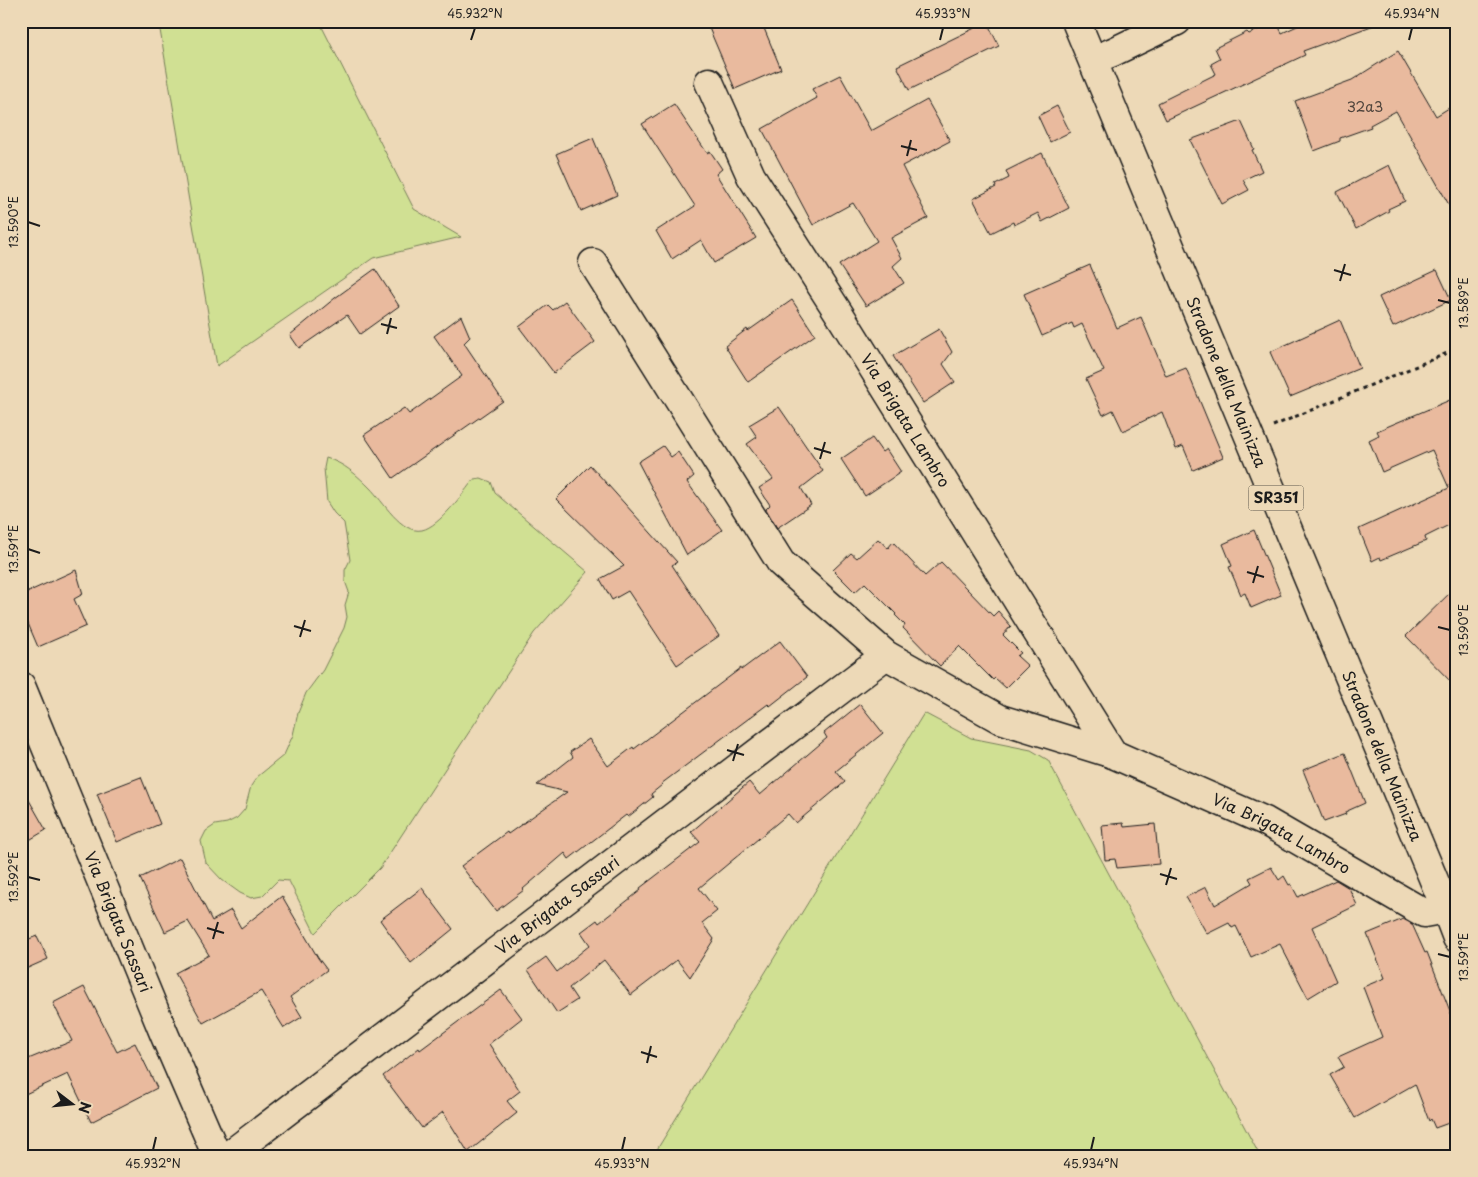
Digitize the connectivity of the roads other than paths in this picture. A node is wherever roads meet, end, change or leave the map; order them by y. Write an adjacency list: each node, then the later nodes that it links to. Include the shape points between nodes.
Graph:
1 (1076, 21): 3 (street, Stradone della Mainizza / SR351)
2 (1177, 21): 3 (street)
3 (1093, 60): 9 (street, Stradone della Mainizza / SR351)
4 (708, 82): 8 (street, Via Brigata Lambro, via 751,176)
5 (593, 262): 6 (street, Via Brigata Lambro, via 781,564)
6 (886, 655): 8 (street, Via Brigata Lambro, via 1000,719); 12 (street, Via Brigata Sassari)
7 (21, 686): 11 (street, Via Brigata Sassari)
8 (1113, 754): 9 (street, Via Brigata Lambro, via 1265,822 1424,913)
9 (1446, 909): 10 (street, Stradone della Mainizza / SR351)
10 (1457, 938)
11 (217, 1156)
12 (228, 1156)

